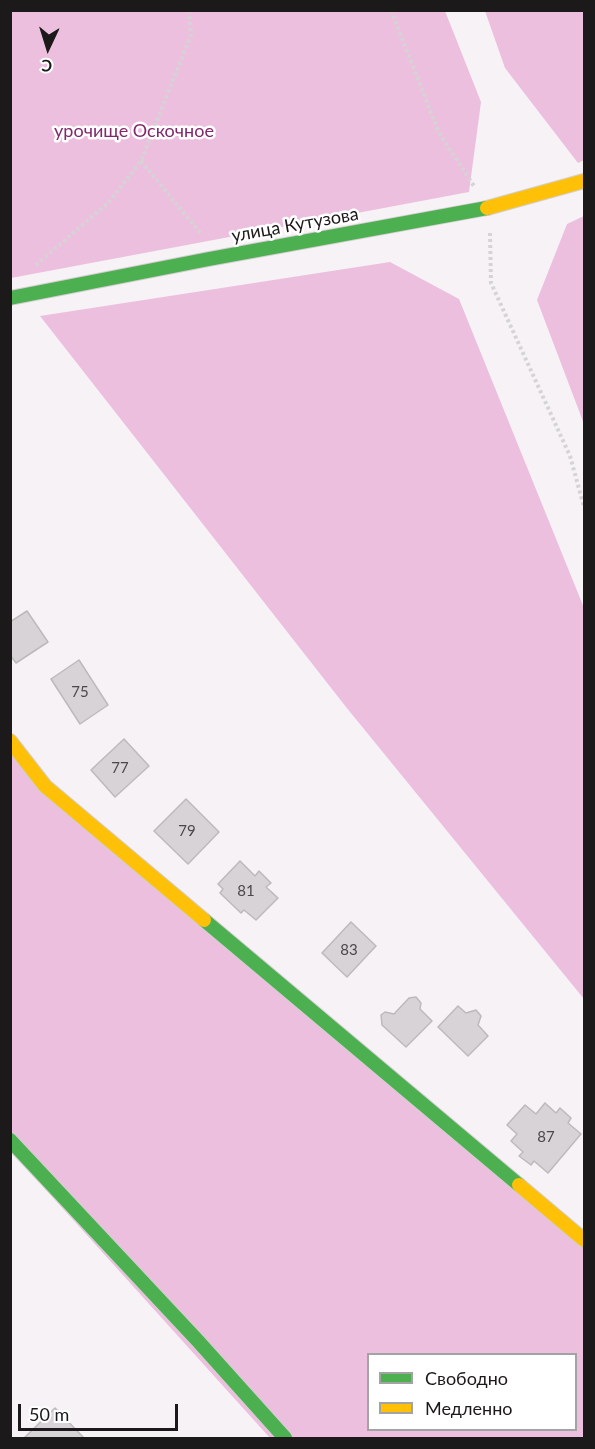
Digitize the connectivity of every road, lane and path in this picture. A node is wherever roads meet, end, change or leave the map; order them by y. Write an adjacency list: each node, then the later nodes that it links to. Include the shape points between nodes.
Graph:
1 (189, 10): 3 (path, via 191,35)
2 (391, 10): 5 (path, via 439,133)
3 (141, 160): 6 (path, via 201,232); 7 (path, via 109,202 32,268)
4 (585, 181): 5 (street, улица Кутузова)
5 (490, 208): 6 (street, улица Кутузова); 9 (path, via 491,283 570,456)
6 (209, 259): 7 (street, улица Кутузова)
7 (31, 294): 8 (street, улица Кутузова)
8 (10, 298)
9 (585, 507)
10 (10, 741): 12 (street, via 45,786)
11 (10, 1140): 13 (street)
12 (585, 1240)
13 (285, 1438)

